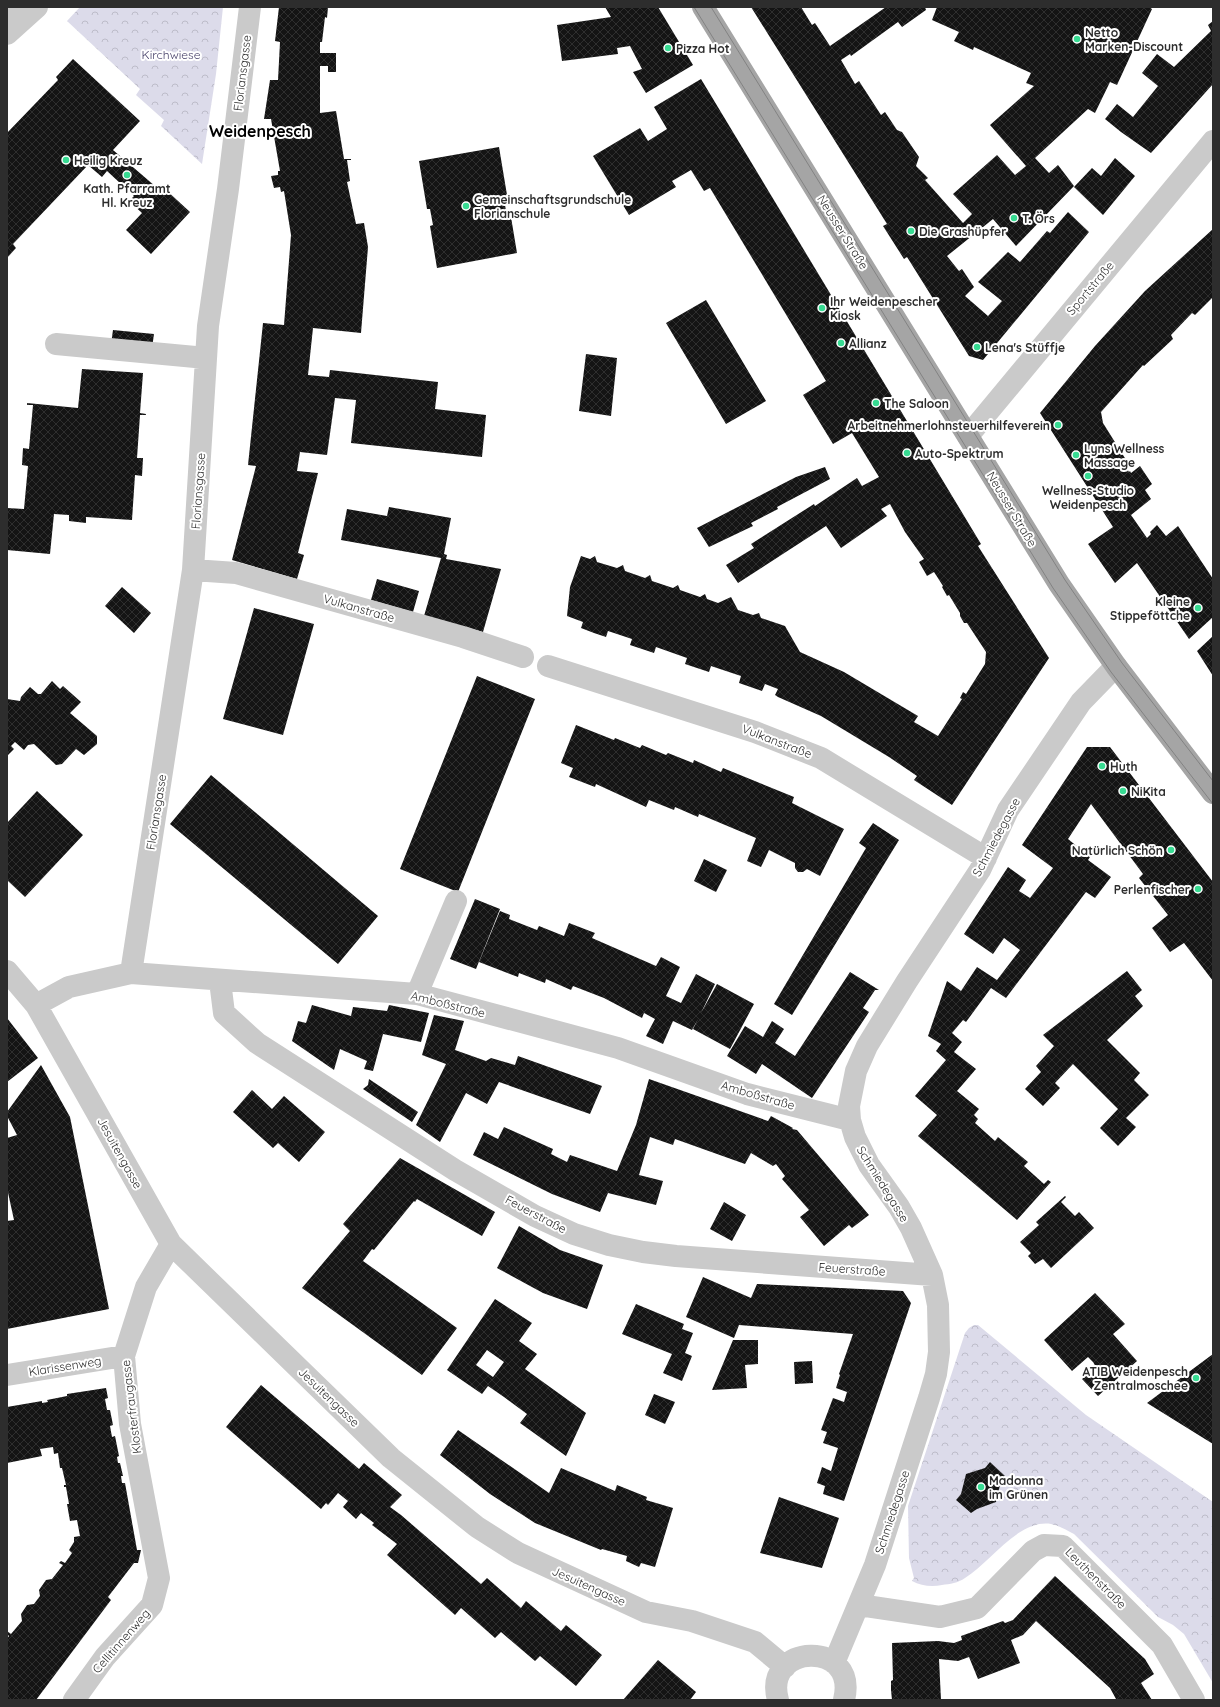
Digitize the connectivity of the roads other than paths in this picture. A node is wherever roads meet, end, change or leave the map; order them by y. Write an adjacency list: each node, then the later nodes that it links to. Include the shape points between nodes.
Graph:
1 (11, 7): 5 (street)
2 (37, 7): 6 (street)
3 (250, 7): 9 (street, Floriansgasse)
4 (703, 7): 10 (main road, Neusser Straße)
5 (7, 12)
6 (7, 34)
7 (1213, 141): 10 (street, Sportstraße)
8 (56, 344): 9 (street)
9 (206, 358): 11 (street, Floriansgasse)
10 (968, 436): 14 (main road, Neusser Straße, via 1051,572)
11 (193, 570): 12 (street, Vulkanstraße, via 236,573 455,635); 19 (street, Floriansgasse)
12 (523, 657)
13 (548, 666): 16 (street, Vulkanstraße, via 755,732 821,758)
14 (1116, 666): 15 (main road, Neusser Straße); 16 (street, Schmiedegasse, via 1081,702 1025,784 1008,810)
15 (1213, 793)
16 (986, 858): 23 (street, Schmiedegasse, via 867,1046 856,1071 849,1106)
17 (456, 901): 21 (street)
18 (7, 971): 22 (street, Jesuitengasse)
19 (131, 973): 20 (street, Amboßstraße); 22 (street, Amboßstraße, via 69,987)
20 (220, 981): 21 (street, Amboßstraße); 25 (street, Feuerstraße, via 224,1013 257,1043 455,1170 535,1216 574,1234 609,1245 676,1256)
21 (417, 994): 23 (street, Amboßstraße, via 618,1048 747,1094)
22 (36, 1005): 24 (street, Jesuitengasse)
23 (850, 1120): 25 (street, Schmiedegasse, via 866,1159 910,1228)
24 (170, 1244): 26 (street, Klosterfraugasse, via 146,1287); 31 (street, Jesuitengasse, via 391,1458 477,1527 518,1553 646,1612 692,1621 754,1642)
25 (932, 1275): 29 (street, Schmiedegasse, via 938,1305 939,1329 936,1374)
26 (124, 1356): 27 (street, Klarissenweg); 28 (street, Klosterfraugasse, via 130,1424)
27 (7, 1375)
28 (159, 1578): 32 (street, Cellitinnenweg, via 152,1605 105,1657)
29 (860, 1605): 30 (street, Schmiedegasse); 35 (street, Leuthenstraße, via 940,1618 977,1608 1033,1551 1044,1545 1063,1546 1162,1644)
30 (834, 1663): 31 (street, via 825,1657 814,1655 794,1660); 34 (street, via 845,1682)
31 (785, 1667): 33 (street, via 779,1676)
32 (74, 1700)
33 (778, 1700)
34 (844, 1700)
35 (1194, 1700)

